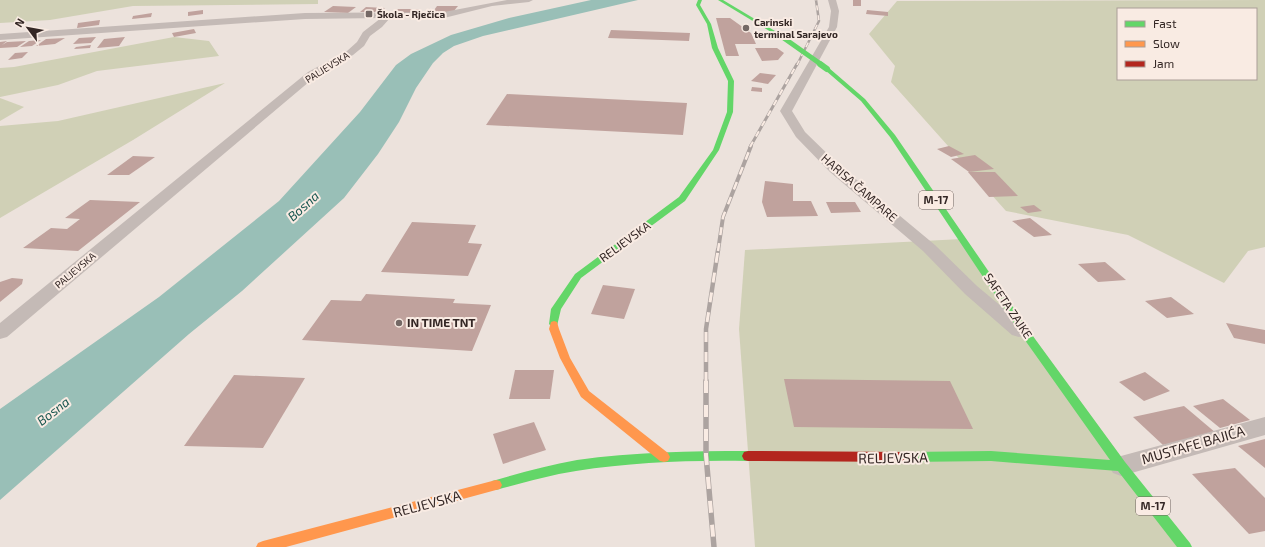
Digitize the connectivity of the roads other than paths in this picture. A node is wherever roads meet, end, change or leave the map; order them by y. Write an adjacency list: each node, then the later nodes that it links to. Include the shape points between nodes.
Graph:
1 (529, 0): 5 (street, via 492,4 444,15)
2 (700, 0): 10 (main road, RELJEVSKA, via 698,5 709,24 715,48 731,81 730,112 716,150 682,199 578,276 556,309 554,329 565,358 585,394)
3 (720, 0): 8 (main road, SAFETA ZAJKE / M-17, bridge, via 778,34 827,69 863,100 893,136)
4 (832, 0): 8 (street, HARISA ČAMPARE, via 835,11 833,27 786,111 791,121 835,170 929,248 971,290)
5 (388, 15): 6 (street, via 305,16); 7 (street, PALJEVSKA, via 366,34 361,44 312,74)
6 (0, 37)
7 (0, 333)
8 (1031, 341): 11 (main road, SAFETA ZAJKE / M-17)
9 (1265, 426): 11 (street, MUSTAFE BAJIĆA)
10 (664, 457): 11 (main road, RELJEVSKA, via 991,456); 12 (main road, RELJEVSKA, via 552,470)
11 (1121, 466): 13 (main road, SAFETA ZAJKE / M-17)
12 (263, 547)
13 (1185, 547)

